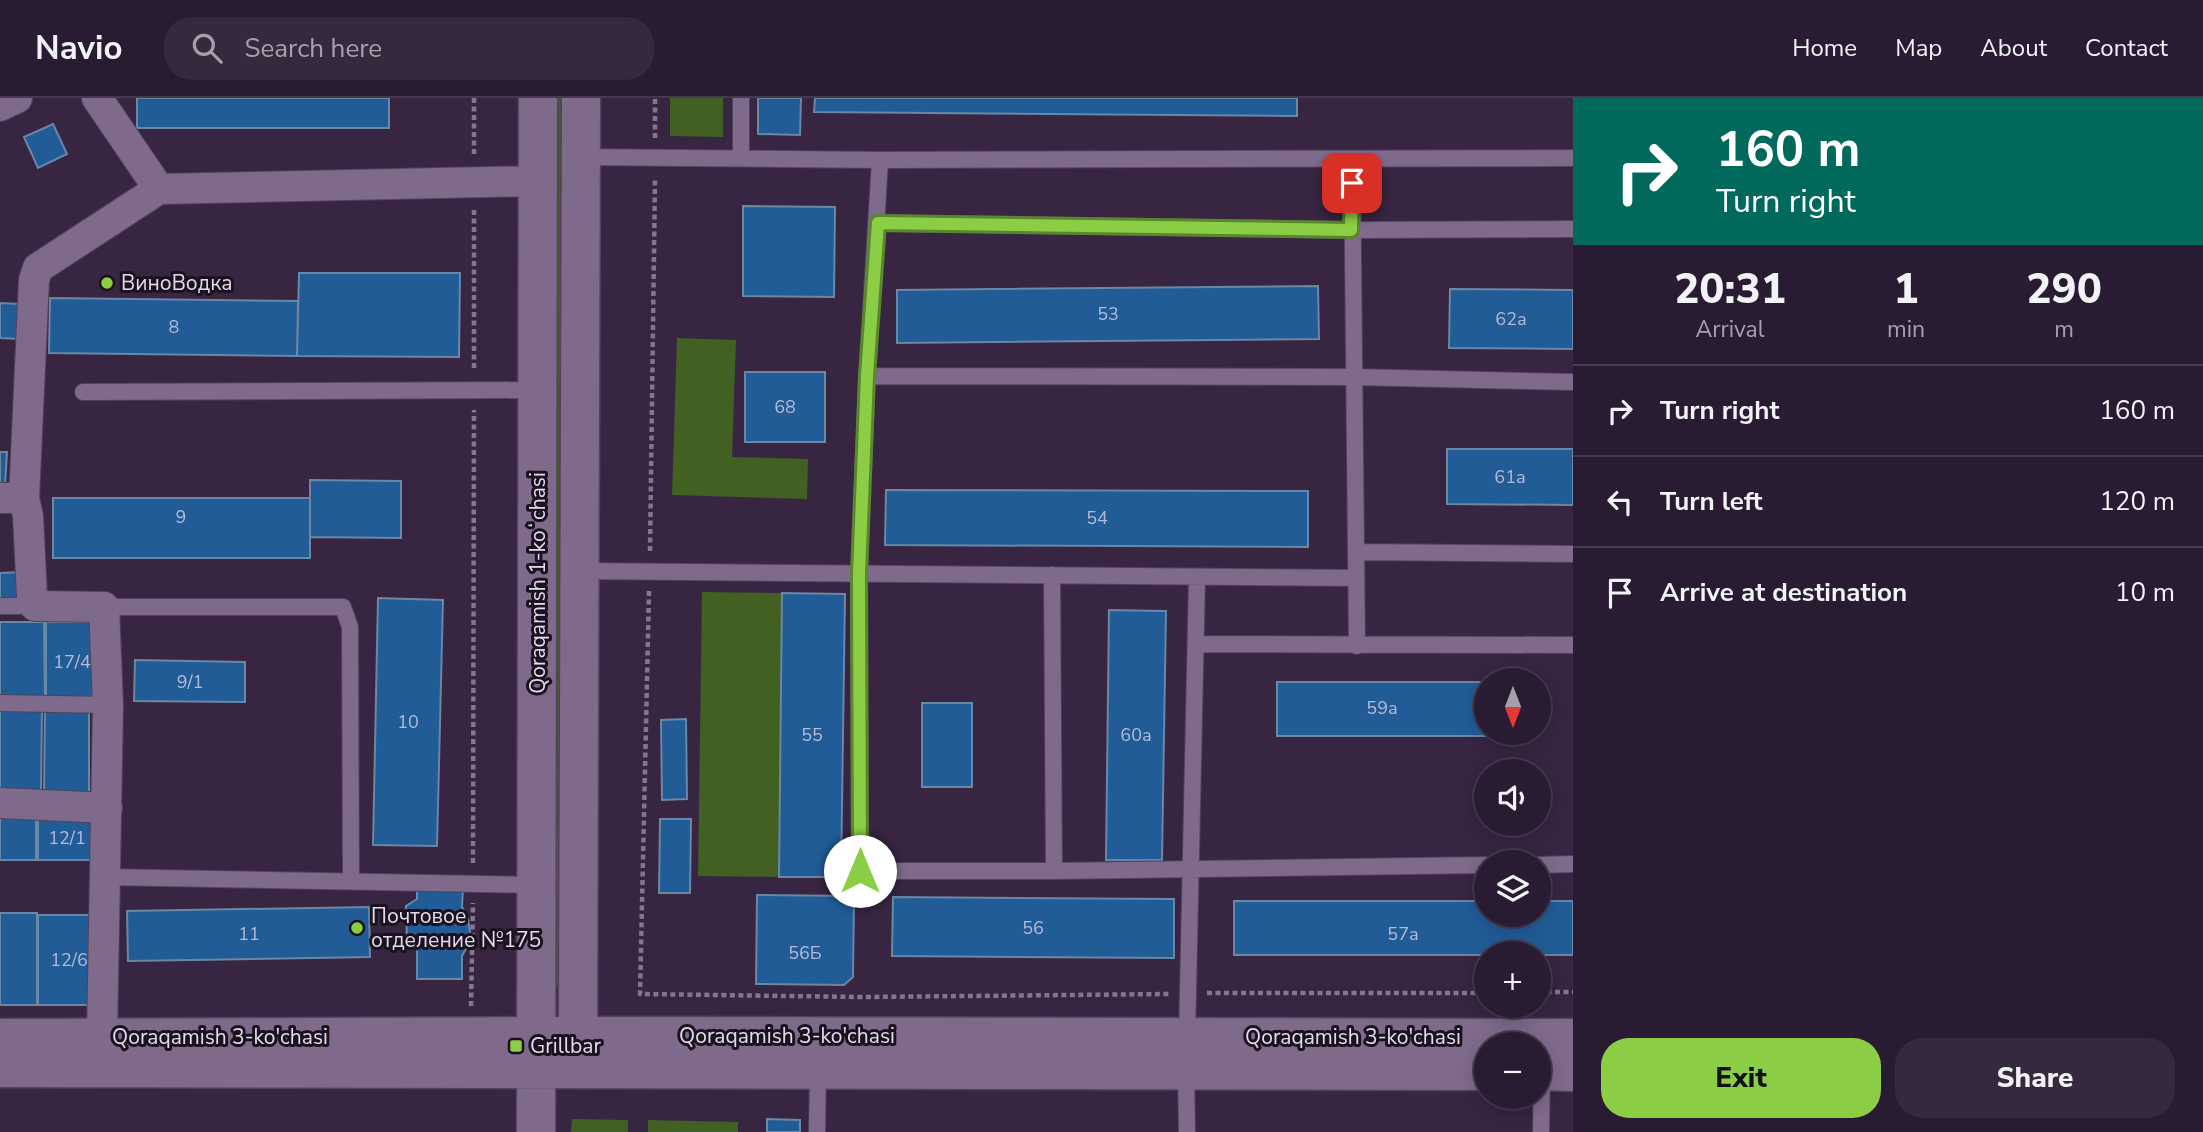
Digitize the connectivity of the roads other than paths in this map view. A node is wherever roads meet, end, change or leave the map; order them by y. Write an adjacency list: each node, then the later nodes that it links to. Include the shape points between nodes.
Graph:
1 (17, 98): 6 (street)
2 (97, 98): 13 (street)
3 (538, 98): 12 (main road, Qoraqamish 1-koʻchasi)
4 (581, 98): 7 (main road, Qoraqamish 1-koʻchasi)
5 (741, 98): 8 (lane)
6 (0, 106)
7 (581, 157): 8 (lane); 25 (main road, Qoraqamish 1-koʻchasi)
8 (741, 158): 11 (lane)
9 (1573, 158): 10 (lane)
10 (1352, 159): 11 (lane); 16 (lane)
11 (880, 160): 14 (lane)
12 (538, 181): 13 (street); 20 (main road, Qoraqamish 1-koʻchasi)
13 (159, 189): 22 (street, via 38,268)
14 (878, 223): 16 (lane); 17 (lane)
15 (1573, 229): 16 (lane)
16 (1351, 230): 18 (lane)
17 (867, 376): 18 (lane); 26 (lane)
18 (1353, 377): 19 (lane); 23 (lane)
19 (1573, 382)
20 (538, 390): 21 (lane); 47 (main road, Qoraqamish 1-koʻchasi)
21 (83, 392)
22 (12, 498): 31 (street)
23 (1356, 552): 24 (lane); 29 (lane)
24 (1573, 554)
25 (579, 571): 26 (lane); 48 (main road, Qoraqamish 1-koʻchasi)
26 (859, 574): 27 (lane); 44 (lane, via 860,871)
27 (1052, 575): 28 (lane); 44 (lane)
28 (1198, 578): 29 (lane); 33 (lane)
29 (1356, 579): 35 (lane)
30 (0, 606): 31 (lane)
31 (35, 606): 32 (street)
32 (104, 607): 37 (street); 46 (lane, via 343,607 350,627)
33 (1196, 644): 35 (lane); 43 (lane)
34 (1573, 645): 35 (lane)
35 (1357, 646)
36 (0, 703): 37 (lane)
37 (108, 705): 39 (street)
38 (0, 803): 39 (street)
39 (107, 808): 45 (street)
40 (1573, 864): 42 (lane)
41 (1474, 865): 43 (lane)
42 (1551, 865)
43 (1191, 869): 44 (lane); 53 (lane)
44 (1054, 871)
45 (105, 877): 46 (lane); 49 (street)
46 (351, 880): 47 (lane)
47 (537, 885): 52 (main road, Qoraqamish 1-koʻchasi)
48 (578, 1035): 52 (main road, Qoraqamish 3-ko'chasi); 53 (main road, Qoraqamish 3-ko'chasi)
49 (102, 1037): 50 (main road, Qoraqamish 3-ko'chasi); 52 (main road, Qoraqamish 3-ko'chasi)
50 (0, 1038)
51 (1573, 1038): 53 (main road, Qoraqamish 3-ko'chasi)
52 (537, 1052): 54 (main road, Qoraqamish 3-ko'chasi); 55 (main road, Qoraqamish 3-ko'chasi); 58 (main road, Qoraqamish 1-koʻchasi)
53 (1187, 1053): 55 (main road, Qoraqamish 3-ko'chasi); 56 (main road, Qoraqamish 3-ko'chasi); 60 (lane)
54 (0, 1068)
55 (818, 1069): 59 (lane)
56 (1474, 1070)
57 (1545, 1109): 61 (lane)
58 (536, 1132)
59 (817, 1132)
60 (1187, 1132)
61 (1541, 1132)

